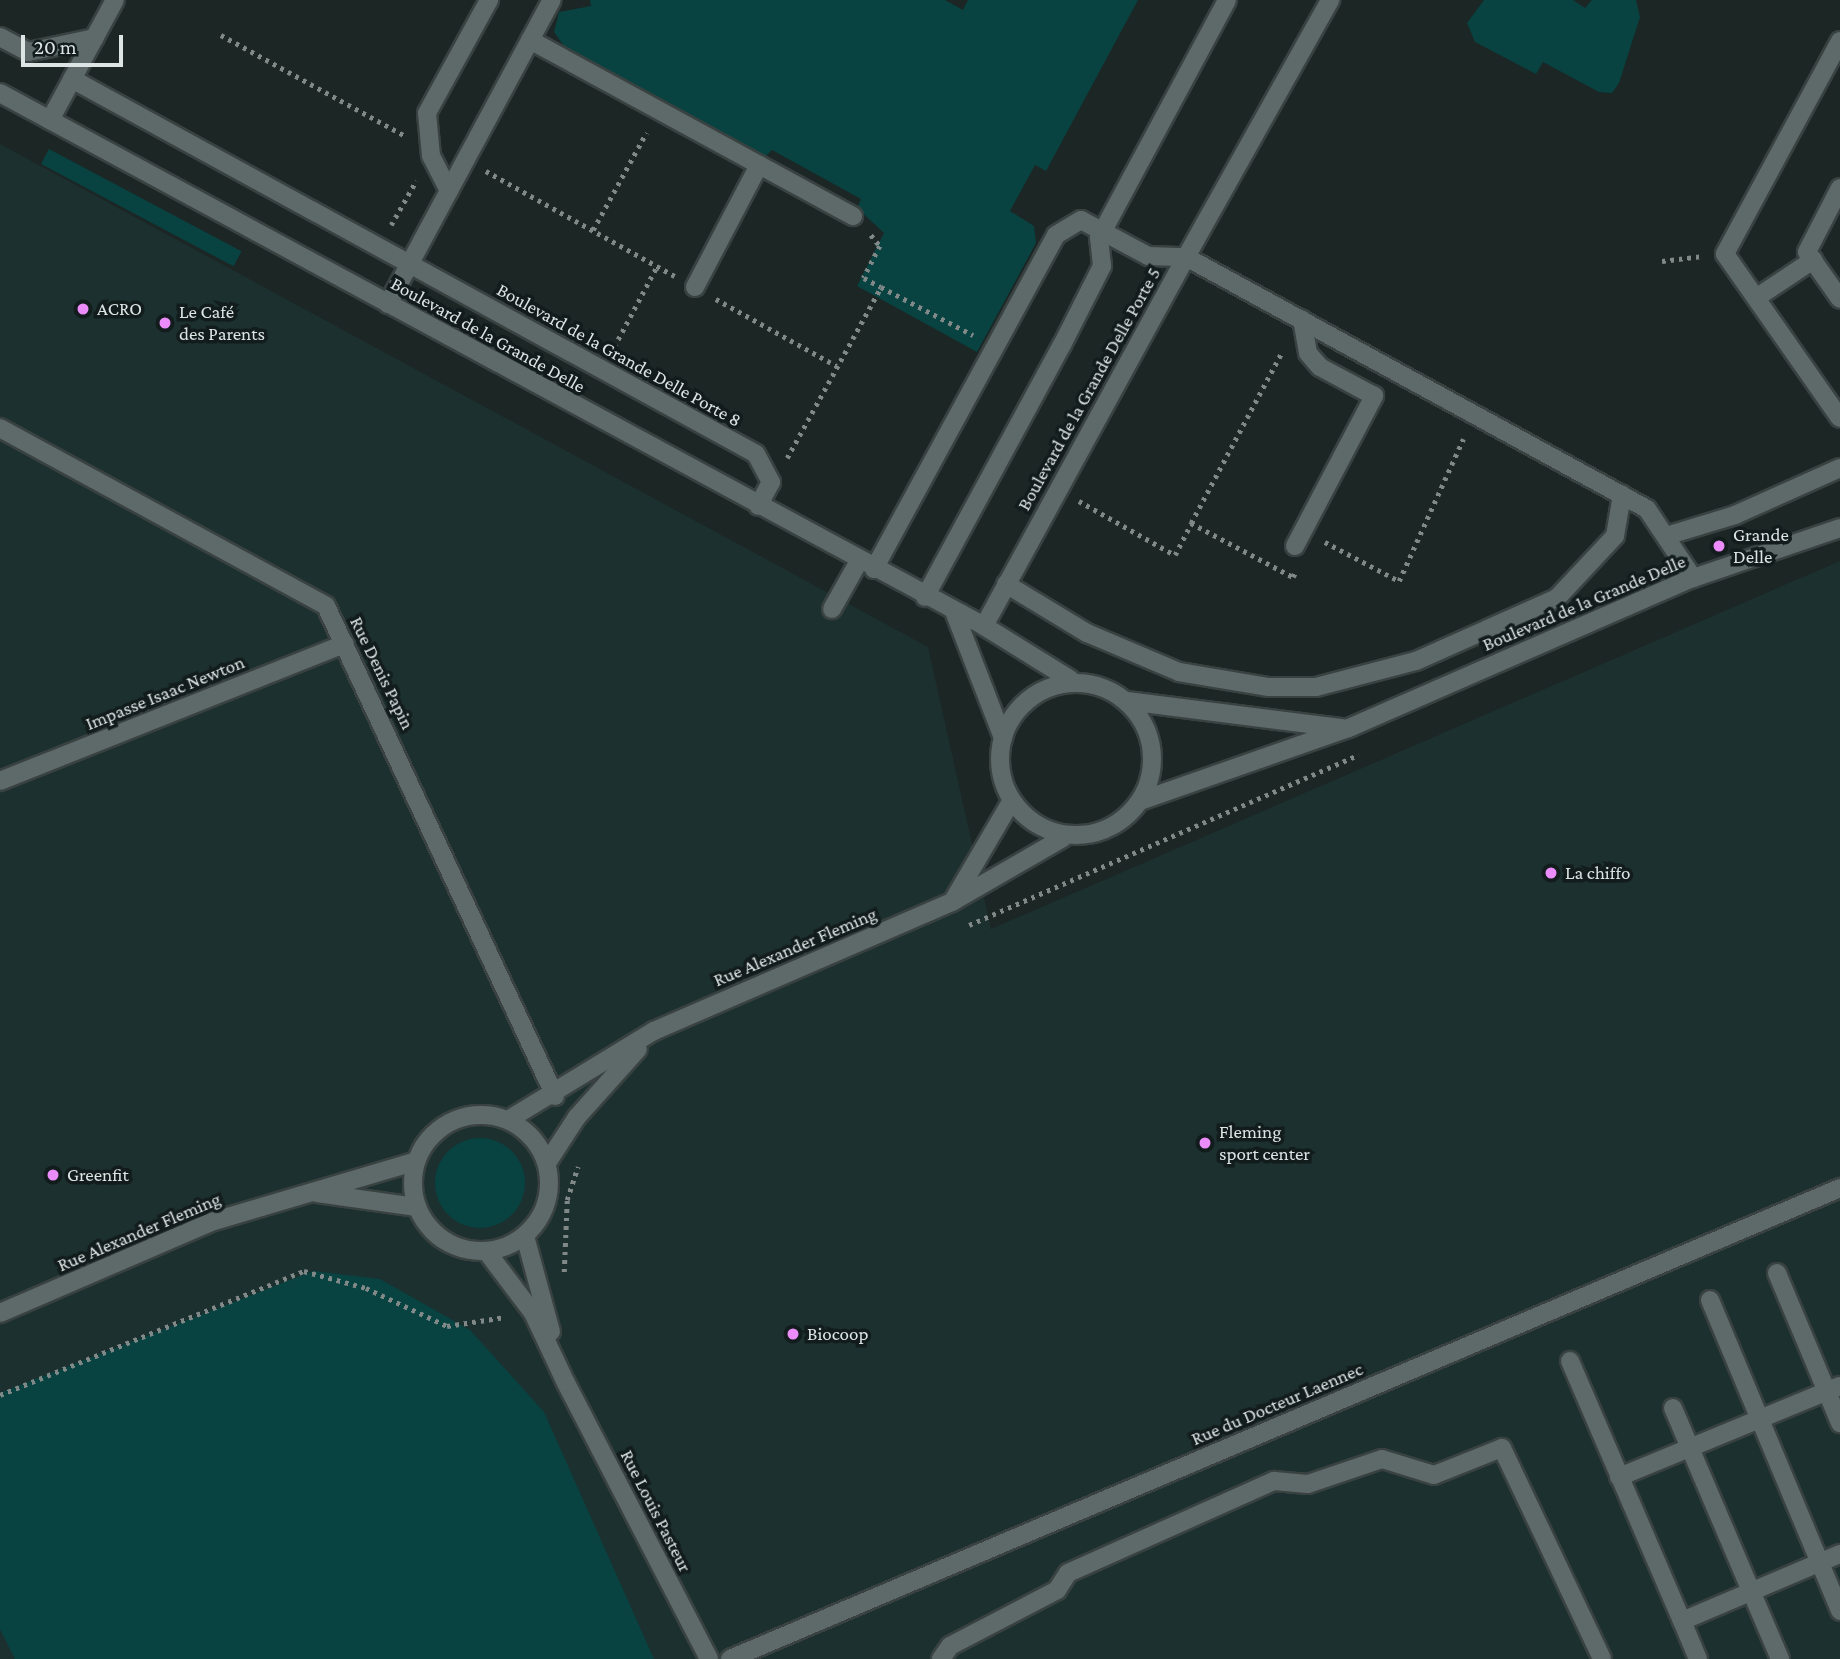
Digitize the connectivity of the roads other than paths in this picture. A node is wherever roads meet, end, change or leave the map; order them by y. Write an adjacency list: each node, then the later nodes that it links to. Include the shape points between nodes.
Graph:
1 (115, 0): 7 (street)
2 (489, 0): 15 (street, via 427,113 428,143)
3 (552, 0): 8 (street)
4 (1227, 0): 17 (street)
5 (1331, 0): 18 (street)
6 (0, 37): 7 (street, via 28,52)
7 (95, 37): 10 (street)
8 (530, 40): 13 (street); 15 (street)
9 (1840, 41): 22 (street, via 1725,254)
10 (72, 79): 12 (street); 20 (street, Boulevard de la Grande Delle Porte 8)
11 (0, 93): 12 (street, Boulevard de la Grande Delle)
12 (50, 120): 24 (street, Boulevard de la Grande Delle)
13 (759, 165): 16 (street); 21 (street)
14 (1840, 188): 19 (street, via 1807,251)
15 (449, 191): 20 (street)
16 (853, 216)
17 (1102, 231): 18 (street, via 1147,256); 34 (street, via 1081,220 1056,235); 37 (street, via 1102,266)
18 (1186, 257): 25 (street, Boulevard de la Grande Delle Porte 5); 36 (street, Boulevard de la Grande Delle Porte 5)
19 (1813, 260): 22 (street); 23 (street)
20 (410, 265): 24 (street); 30 (street, Boulevard de la Grande Delle Porte 8, via 756,454 771,482)
21 (695, 287)
22 (1756, 298): 26 (street)
23 (1840, 299)
24 (388, 304): 30 (street, Boulevard de la Grande Delle)
25 (1302, 320): 29 (street, Boulevard de la Grande Delle Porte 5); 33 (street, via 1308,353 1320,367 1374,396)
26 (1840, 418)
27 (0, 428): 41 (street, Rue Denis Papin, via 326,607)
28 (1840, 468): 32 (street, via 1735,516)
29 (1622, 495): 32 (street, Boulevard de la Grande Delle Porte 5, via 1647,509); 36 (street, via 1615,536 1557,598 1416,661 1316,687 1269,688 1179,672 1087,633)
30 (758, 506): 34 (street, Boulevard de la Grande Delle)
31 (1840, 528): 35 (street, Boulevard de la Grande Delle)
32 (1667, 536): 35 (street, Boulevard de la Grande Delle Porte 5)
33 (1299, 538)
34 (866, 565): 37 (street, Boulevard de la Grande Delle); 38 (street)
35 (1693, 578): 44 (street, Boulevard de la Grande Delle)
36 (1006, 584): 40 (street, Boulevard de la Grande Delle Porte 5)
37 (925, 597): 39 (street, Boulevard de la Grande Delle)
38 (832, 609)
39 (955, 614): 40 (street, Boulevard de la Grande Delle); 45 (street)
40 (984, 626): 42 (street, Boulevard de la Grande Delle)
41 (345, 644): 46 (street, Impasse Isaac Newton); 52 (street, Rue Denis Papin)
42 (1071, 680): 43 (street); 45 (street, via 1024,705)
43 (1127, 701): 44 (street); 47 (street, via 1144,722 1153,750)
44 (1349, 728): 47 (street, Boulevard de la Grande Delle)
45 (1003, 738): 48 (street)
46 (0, 781)
47 (1140, 801): 49 (street, via 1102,833)
48 (1011, 802): 49 (street, via 1034,825); 50 (street)
49 (1063, 838): 50 (street, Rue Alexander Fleming)
50 (952, 902): 51 (street, Rue Alexander Fleming)
51 (654, 1031): 52 (street, Rue Alexander Fleming); 55 (street, Rue Alexander Fleming, via 577,1117)
52 (555, 1096): 53 (street, Rue Alexander Fleming)
53 (508, 1120): 54 (street, via 464,1117 443,1126); 55 (street, via 525,1130)
54 (416, 1161): 57 (street, Rue Alexander Fleming); 58 (street)
55 (547, 1163): 59 (street, via 547,1203)
56 (1840, 1188): 78 (street, Rue du Docteur Laennec)
57 (296, 1193): 58 (street, Rue Alexander Fleming, via 365,1195); 63 (street, Rue Alexander Fleming)
58 (417, 1207): 60 (street, via 444,1241)
59 (525, 1236): 60 (street); 65 (street)
60 (486, 1252): 65 (street, via 533,1313)
61 (1776, 1273): 66 (street)
62 (1710, 1300): 68 (street)
63 (0, 1313)
64 (1570, 1361): 71 (street)
65 (566, 1383): 77 (street, Rue Louis Pasteur)
66 (1833, 1389): 68 (street); 69 (street)
67 (1673, 1408): 70 (street)
68 (1760, 1419): 70 (street); 73 (street)
69 (1840, 1423)
70 (1690, 1449): 71 (street); 74 (street)
71 (1619, 1477): 76 (street)
72 (1840, 1554): 73 (street)
73 (1819, 1563): 74 (street); 75 (street)
74 (1752, 1592): 76 (street); 82 (street)
75 (1840, 1611)
76 (1682, 1622): 81 (street)
77 (709, 1659)
78 (730, 1659)
79 (941, 1659): 80 (street, via 950,1646 1057,1590 1068,1573 1274,1481 1308,1484 1382,1459 1434,1475 1502,1448)
80 (1602, 1659)
81 (1698, 1659)
82 (1780, 1659)

